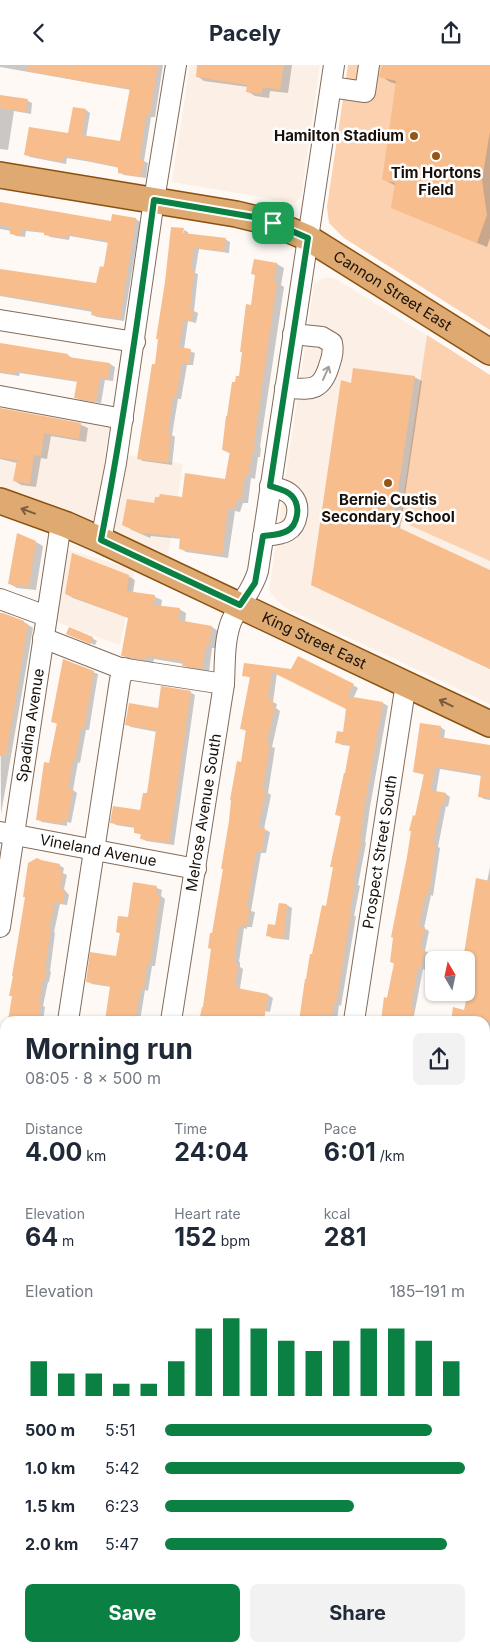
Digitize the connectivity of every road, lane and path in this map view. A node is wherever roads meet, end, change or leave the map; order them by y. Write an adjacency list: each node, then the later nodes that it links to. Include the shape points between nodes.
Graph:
1 (176, 65): 6 (street)
2 (334, 65): 4 (street, Melrose Avenue South)
3 (369, 65): 4 (street, via 365,92)
4 (331, 87): 7 (street, Melrose Avenue South)
5 (0, 175): 6 (main road, Cannon Street East)
6 (154, 200): 7 (main road, Cannon Street East, via 254,217); 10 (street)
7 (308, 238): 9 (street, Melrose Avenue South); 11 (main road, Cannon Street East)
8 (0, 319): 10 (street)
9 (293, 334): 12 (street, Melrose Avenue South); 12 (street, one-way to 9, via 308,389 320,385 333,349 332,343 322,337)
10 (135, 342): 14 (street)
11 (490, 352)
12 (285, 388): 15 (street, Melrose Avenue South)
13 (0, 396): 14 (street)
14 (123, 419): 19 (street)
15 (270, 486): 18 (street, Melrose Avenue South); 18 (street, via 293,497 297,515 288,531)
16 (0, 501): 17 (main road, King Street East, one-way to 16)
17 (61, 523): 19 (main road, King Street East); 22 (street, Spadina Avenue)
18 (263, 536): 21 (street, Melrose Avenue South, via 255,583)
19 (101, 540): 21 (main road, King Street East)
20 (0, 599): 22 (street)
21 (240, 605): 25 (main road, King Street East); 26 (street, Melrose Avenue South, via 228,635)
22 (46, 616): 23 (street, Spadina Avenue)
23 (43, 638): 24 (street); 28 (street, Spadina Avenue)
24 (124, 668): 26 (street); 29 (street)
25 (406, 683): 27 (main road, King Street East, one-way to 25); 34 (street, Prospect Street South)
26 (224, 684): 30 (street, Melrose Avenue South)
27 (490, 724)
28 (7, 833): 29 (street, Vineland Avenue); 31 (street, Spadina Avenue)
29 (95, 850): 30 (street, Vineland Avenue); 32 (street)
30 (196, 869): 33 (street, Melrose Avenue South)
31 (0, 927)
32 (69, 1016)
33 (173, 1016)
34 (355, 1016)

